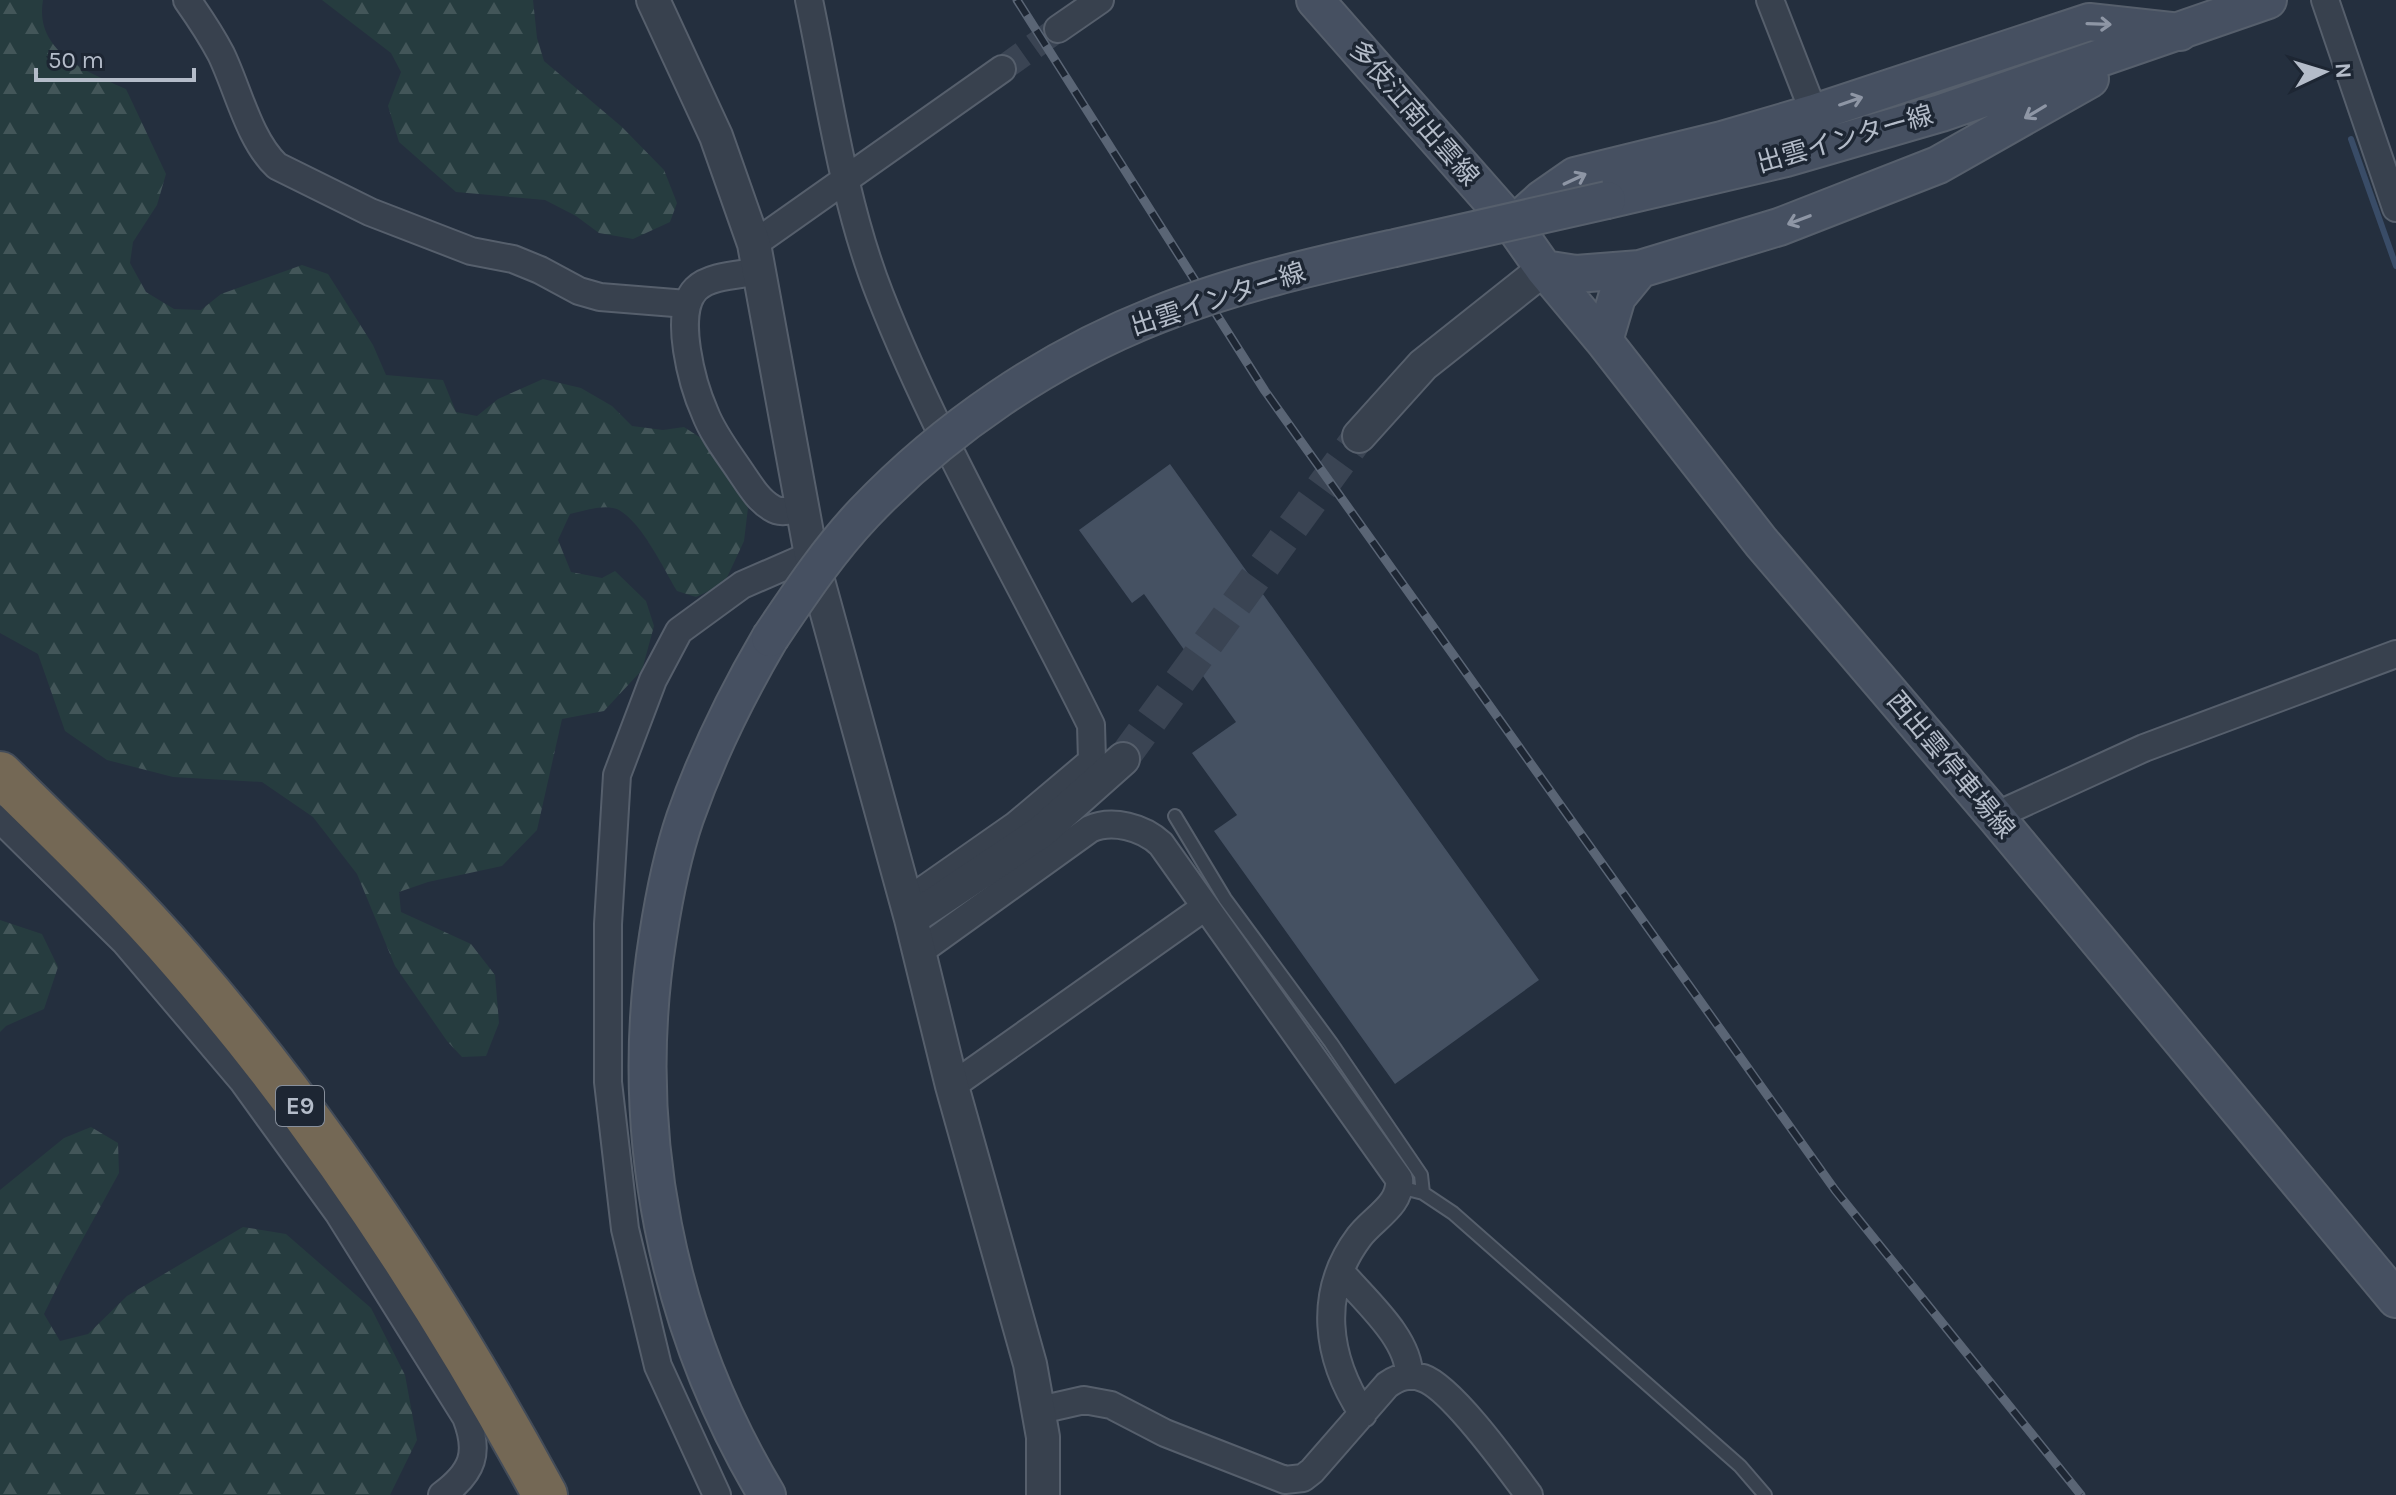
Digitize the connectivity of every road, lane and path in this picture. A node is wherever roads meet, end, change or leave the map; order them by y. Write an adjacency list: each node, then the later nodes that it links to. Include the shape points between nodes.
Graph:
1 (187, 0): 19 (street, via 220,53 256,140 277,166 370,212 471,251 513,259 579,291)
2 (653, 0): 16 (street, via 716,136)
3 (809, 0): 13 (street)
4 (1100, 0): 9 (street)
5 (1315, 0): 15 (main road, 多伎江南出雲線)
6 (1770, 0): 12 (street)
7 (2268, 0): 10 (main road, 出雲インター線)
8 (2325, 0): 14 (street)
9 (1058, 29)
10 (2165, 37): 12 (main road, one-way to 10, via 2089,22); 18 (main road, one-way to 18, via 1938,165 1779,227); 43 (main road, 出雲インター線, bridge, via 1786,158 1297,270 1155,316 1064,359 991,405 864,513 770,638 722,725 671,865 652,970 647,1088 664,1235 708,1379)
11 (1002, 69): 13 (street)
12 (1814, 113): 15 (main road, one-way to 12, via 1575,176)
13 (847, 178): 16 (street); 31 (street, via 879,294 925,397 1091,725 1092,761)
14 (2396, 208)
15 (1513, 225): 17 (main road, 西出雲停車場線)
16 (757, 257): 19 (street, via 708,282); 22 (street)
17 (1544, 269): 18 (main road, via 1576,274); 20 (main road, 西出雲停車場線); 21 (street, via 1423,365)
18 (1640, 269): 20 (main road, via 1617,297)
19 (687, 304): 22 (street, via 691,367 705,415 763,502 782,512)
20 (1604, 341): 28 (main road, 西出雲停車場線, via 1761,542)
21 (1359, 436)
22 (801, 509): 23 (street)
23 (811, 555): 31 (street); 42 (street, via 742,585 679,631 653,680 617,775 608,924 608,1082 625,1229 658,1366)
24 (2396, 654): 28 (street, via 2144,748)
25 (1123, 759): 31 (street, via 1041,832)
26 (0, 774): 40 (highway, E9, via 181,959 273,1070 357,1184 438,1308)
27 (1175, 816): 34 (lane, via 1225,899 1421,1175)
28 (1995, 816): 36 (main road, 西出雲停車場線)
29 (0, 819): 41 (street, via 125,942 193,1020 372,1263 472,1432 472,1459 466,1472)
30 (1205, 907): 32 (street, via 1154,837 1115,824 1098,825); 33 (street); 34 (street)
31 (908, 911): 32 (street)
32 (919, 952): 33 (street)
33 (952, 1086): 38 (street)
34 (1412, 1190): 35 (street, via 1359,1236); 46 (lane, via 1453,1213 1740,1466)
35 (1340, 1271): 37 (street, via 1403,1346); 39 (street, via 1331,1343 1342,1379)
36 (2396, 1299)
37 (1409, 1376): 39 (street, via 1387,1385); 45 (street, via 1422,1378 1449,1397)
38 (1040, 1410): 39 (street, via 1096,1400 1285,1480 1312,1471); 44 (street)
39 (1363, 1414)
40 (542, 1490)
41 (442, 1495)
42 (717, 1495)
43 (767, 1495)
44 (1043, 1495)
45 (1529, 1495)
46 (1765, 1495)

